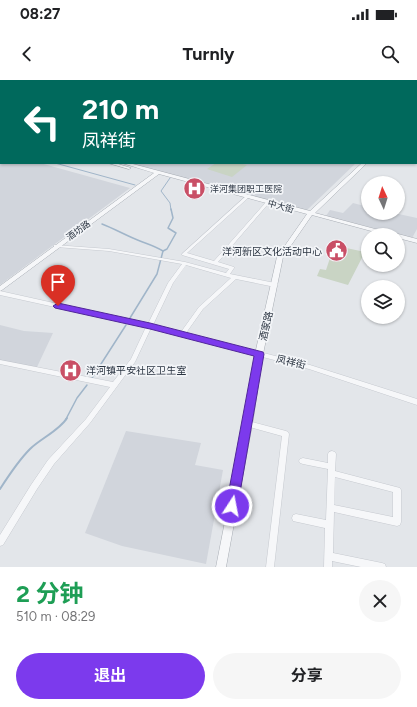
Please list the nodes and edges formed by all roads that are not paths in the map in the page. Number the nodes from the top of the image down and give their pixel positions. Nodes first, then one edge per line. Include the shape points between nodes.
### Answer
1 (392, 80) edge
2 (398, 80) edge
3 (115, 164) edge
4 (127, 164) edge
5 (364, 164) edge
6 (156, 173) junction
7 (248, 197) junction
8 (268, 202) junction
9 (310, 214) junction
10 (365, 228) edge
11 (405, 238) edge
12 (417, 241) edge
13 (56, 246) junction
14 (185, 262) junction
15 (215, 263) junction
16 (227, 275) junction
17 (235, 277) junction
18 (274, 285) junction
19 (0, 289) edge
20 (0, 293) edge
21 (150, 326) junction
22 (183, 334) junction
23 (260, 354) junction
24 (0, 362) edge
25 (114, 385) junction
26 (417, 402) edge
27 (248, 424) junction
28 (332, 454) dead end
29 (303, 461) dead end
30 (331, 470) junction
31 (330, 508) junction
32 (296, 518) dead end
33 (329, 525) junction
34 (0, 542) edge
35 (328, 556) junction
36 (221, 567) edge
37 (270, 567) edge
38 (328, 567) edge
39 (382, 567) edge

1 - 2 main road
3 - 6 street, 中大街
4 - 6 street, 中大街
5 - 9 street, 酒家路
6 - 7 street, 中大街
6 - 13 street, 酒坊路
7 - 8 street, 中大街
7 - 15 street via 184,254
8 - 9 street, 中大街
8 - 15 street
9 - 10 street, 中大街
9 - 18 street, 酒家路 via 280,257
11 - 12 street
13 - 14 street via 109,250
13 - 19 street, 酒坊路
14 - 16 street
14 - 21 street via 171,283
15 - 16 street via 232,268
16 - 17 street
17 - 18 street
17 - 22 street via 201,308
18 - 23 street, 酒家路
20 - 21 street, 凤祥街
21 - 22 street, 凤祥街
21 - 25 street via 133,360
22 - 23 street, 凤祥街
23 - 26 street, 凤祥街 via 310,367
23 - 27 street, 酒家路
24 - 25 street
25 - 34 street via 88,421 51,462
27 - 36 street, 酒家路
27 - 37 street via 286,434
28 - 30 street
29 - 30 street
30 - 31 street
30 - 31 street via 397,490 397,522
31 - 33 street
32 - 33 street
33 - 35 street
35 - 38 street
35 - 39 street

